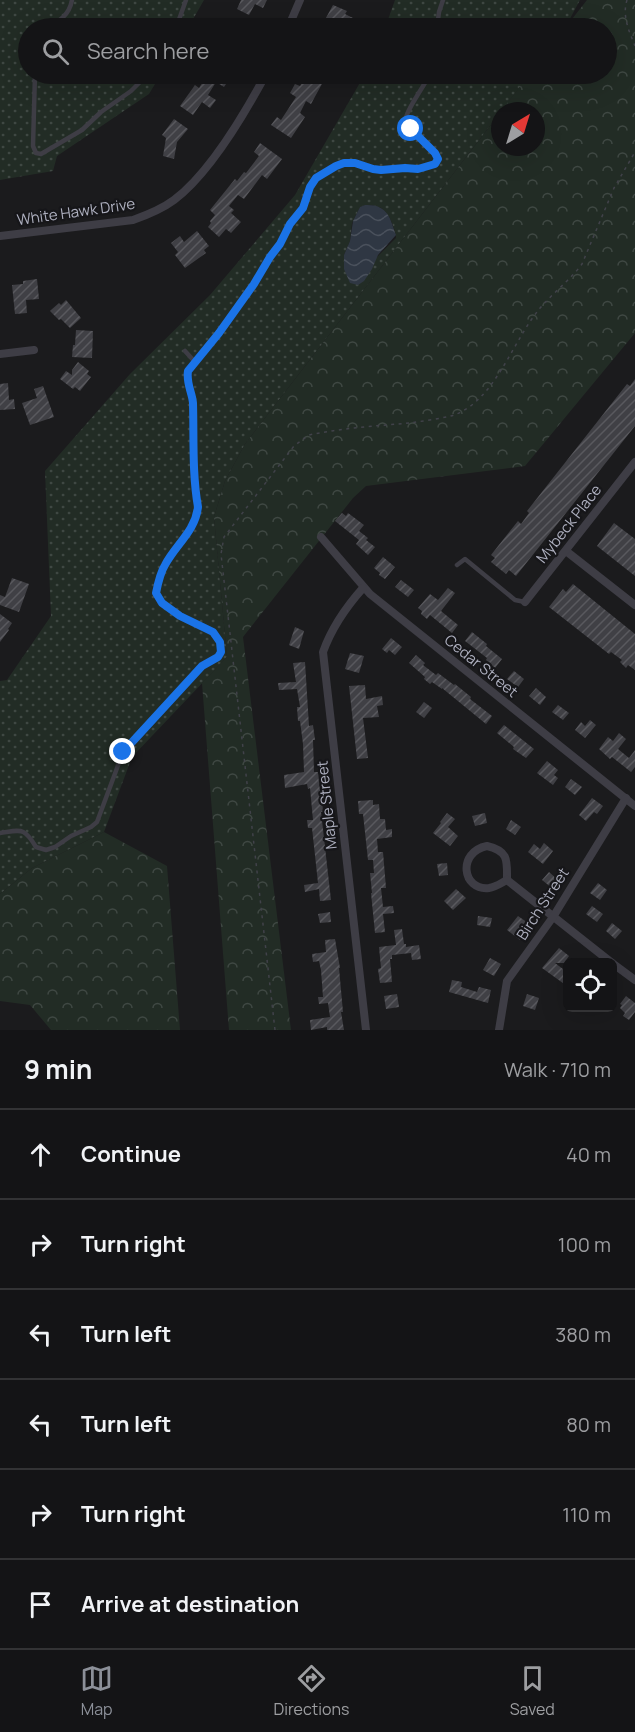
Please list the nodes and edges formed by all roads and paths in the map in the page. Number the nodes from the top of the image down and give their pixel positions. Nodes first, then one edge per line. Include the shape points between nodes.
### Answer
1 (72, 0) edge
2 (186, 0) edge
3 (300, 0) edge
4 (443, 0) edge
5 (627, 0) edge
6 (61, 18) edge
7 (180, 18) edge
8 (292, 18) edge
9 (438, 18) edge
10 (635, 46) edge
11 (35, 84) edge
12 (138, 84) edge
13 (261, 84) edge
14 (424, 84) edge
15 (635, 152) edge
16 (0, 236) edge
17 (34, 350) dead end
18 (186, 351) dead end
19 (0, 354) edge
20 (195, 362) junction
21 (635, 462) edge
22 (321, 537) dead end
23 (566, 551) junction
24 (457, 565) dead end
25 (363, 588) junction
26 (525, 603) joint
27 (635, 606) edge
28 (626, 798) junction
29 (635, 806) edge
30 (0, 833) edge
31 (507, 880) junction
32 (553, 917) junction
33 (606, 958) edge
34 (617, 967) edge
35 (635, 980) edge
36 (275, 1030) edge
37 (366, 1030) edge
38 (499, 1030) edge

1 - 6 lane
2 - 7 lane
3 - 8 street
4 - 9 lane
5 - 10 path via 626,17
11 - 12 lane via 33,146 40,154 82,130
13 - 16 street, White Hawk Drive via 199,177 172,202 133,220
14 - 20 lane via 405,118 435,153 437,162 426,168 381,170 344,163 316,178 303,208 254,284
15 - 36 path via 614,188 582,264 542,306 488,389 475,402 453,415 424,421 309,435 294,446 224,537 221,554
17 - 19 street
18 - 20 lane
20 - 30 lane via 187,375 193,401 197,516 165,564 156,593 162,603 180,616 213,632 221,652 202,666 123,752 99,818 91,827 46,850 36,847 24,832
21 - 23 street, Mybeck Place
22 - 25 street, Cedar Street
23 - 26 street, Mybeck Place
23 - 27 street
24 - 26 lane via 465,558 515,600
25 - 28 street, Cedar Street
25 - 37 street, Maple Street via 339,618 323,652
28 - 29 street, Cedar Street
28 - 32 street, Birch Street
31 - 31 street via 507,861 496,849 487,846 471,853 466,872 475,885 490,888
31 - 32 street
32 - 33 street
32 - 38 street, Birch Street via 507,981
34 - 35 street

